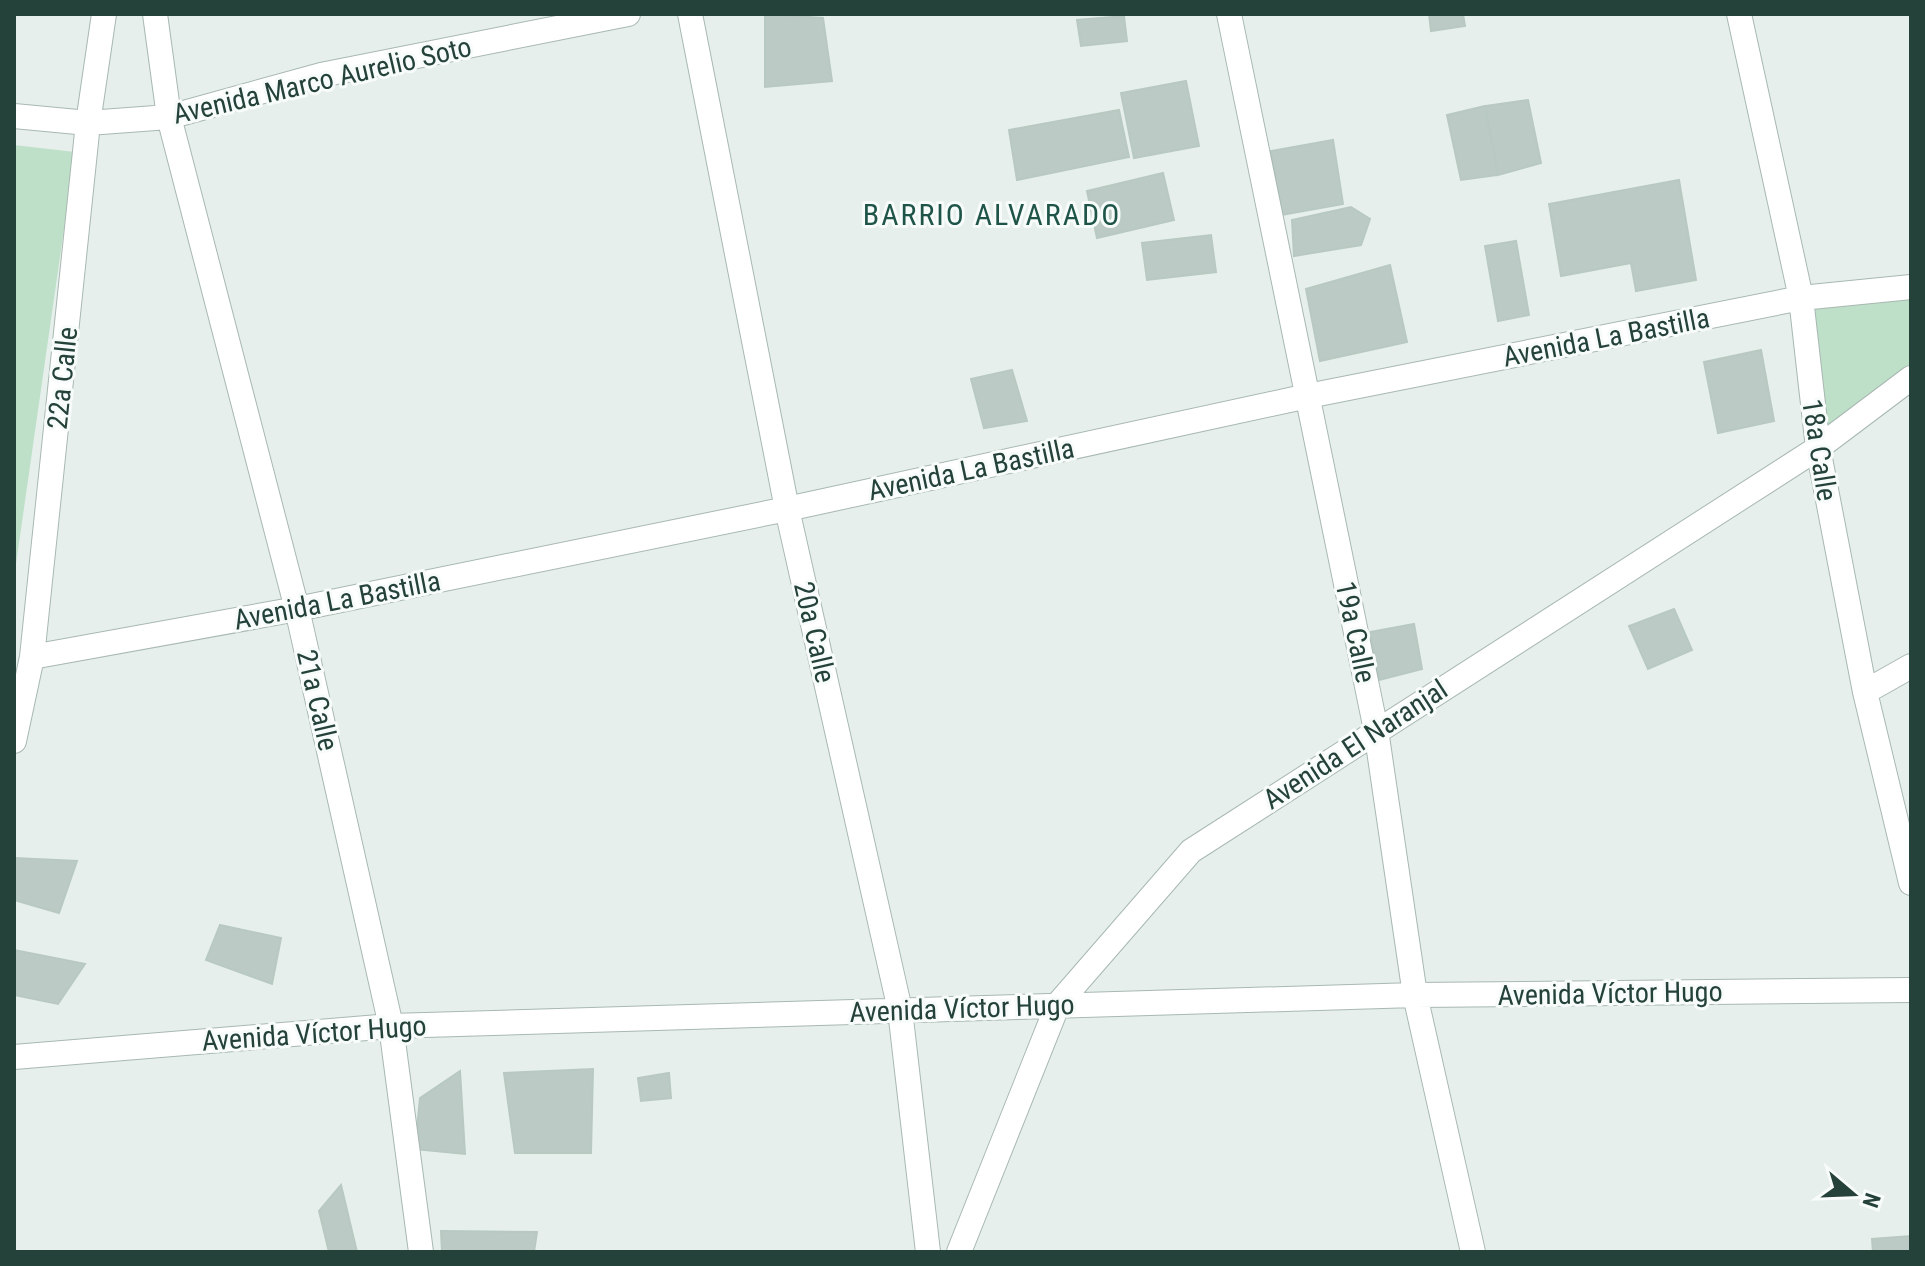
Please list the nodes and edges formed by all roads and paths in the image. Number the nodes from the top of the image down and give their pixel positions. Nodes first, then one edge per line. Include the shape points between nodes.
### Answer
1 (104, 14) edge
2 (155, 14) edge
3 (628, 14) edge
4 (690, 14) edge
5 (1229, 14) edge
6 (1739, 14) edge
7 (14, 116) edge
8 (169, 117) junction
9 (88, 123) junction
10 (1911, 287) edge
11 (1801, 298) junction
12 (1911, 378) edge
13 (1308, 396) junction
14 (1818, 448) junction
15 (787, 509) junction
16 (297, 609) junction
17 (32, 657) junction
18 (1911, 666) edge
19 (1865, 692) junction
20 (1376, 730) junction
21 (14, 741) edge
22 (1911, 883) edge
23 (1911, 990) edge
24 (1415, 995) junction
25 (1058, 1004) junction
26 (900, 1010) junction
27 (391, 1026) junction
28 (14, 1057) edge
29 (421, 1252) edge
30 (928, 1252) edge
31 (959, 1252) edge
32 (1473, 1252) edge

1 - 9 street, 22a Calle
2 - 8 street, 21a Calle
3 - 8 street, Avenida Marco Aurelio Soto via 321,75
4 - 15 street, 20a Calle
5 - 13 street, 19a Calle
6 - 11 street, 18a Calle
7 - 9 street, Avenida Marco Aurelio Soto
8 - 9 street, Avenida Marco Aurelio Soto
8 - 16 street, 21a Calle
9 - 17 street, 22a Calle
10 - 11 street, Avenida La Bastilla
11 - 13 street, Avenida La Bastilla
11 - 14 street, 18a Calle
12 - 14 street, Avenida El Naranjal
13 - 15 street, Avenida La Bastilla
13 - 20 street, 19a Calle
14 - 19 street, 18a Calle
14 - 20 street, Avenida El Naranjal
15 - 16 street, Avenida La Bastilla
15 - 26 street, 20a Calle
16 - 17 street, Avenida La Bastilla
16 - 27 street, 21a Calle
17 - 21 street, 22a Calle
18 - 19 street
19 - 22 street, 18a Calle
20 - 24 street, 19a Calle
20 - 25 street, Avenida El Naranjal via 1191,851
23 - 24 street, Avenida Víctor Hugo
24 - 25 street, Avenida Víctor Hugo
24 - 32 street, 19a Calle
25 - 26 street, Avenida Víctor Hugo
25 - 31 street, Avenida El Naranjal
26 - 27 street, Avenida Víctor Hugo
26 - 30 street, 20a Calle
27 - 28 street, Avenida Víctor Hugo
27 - 29 street, 21a Calle

